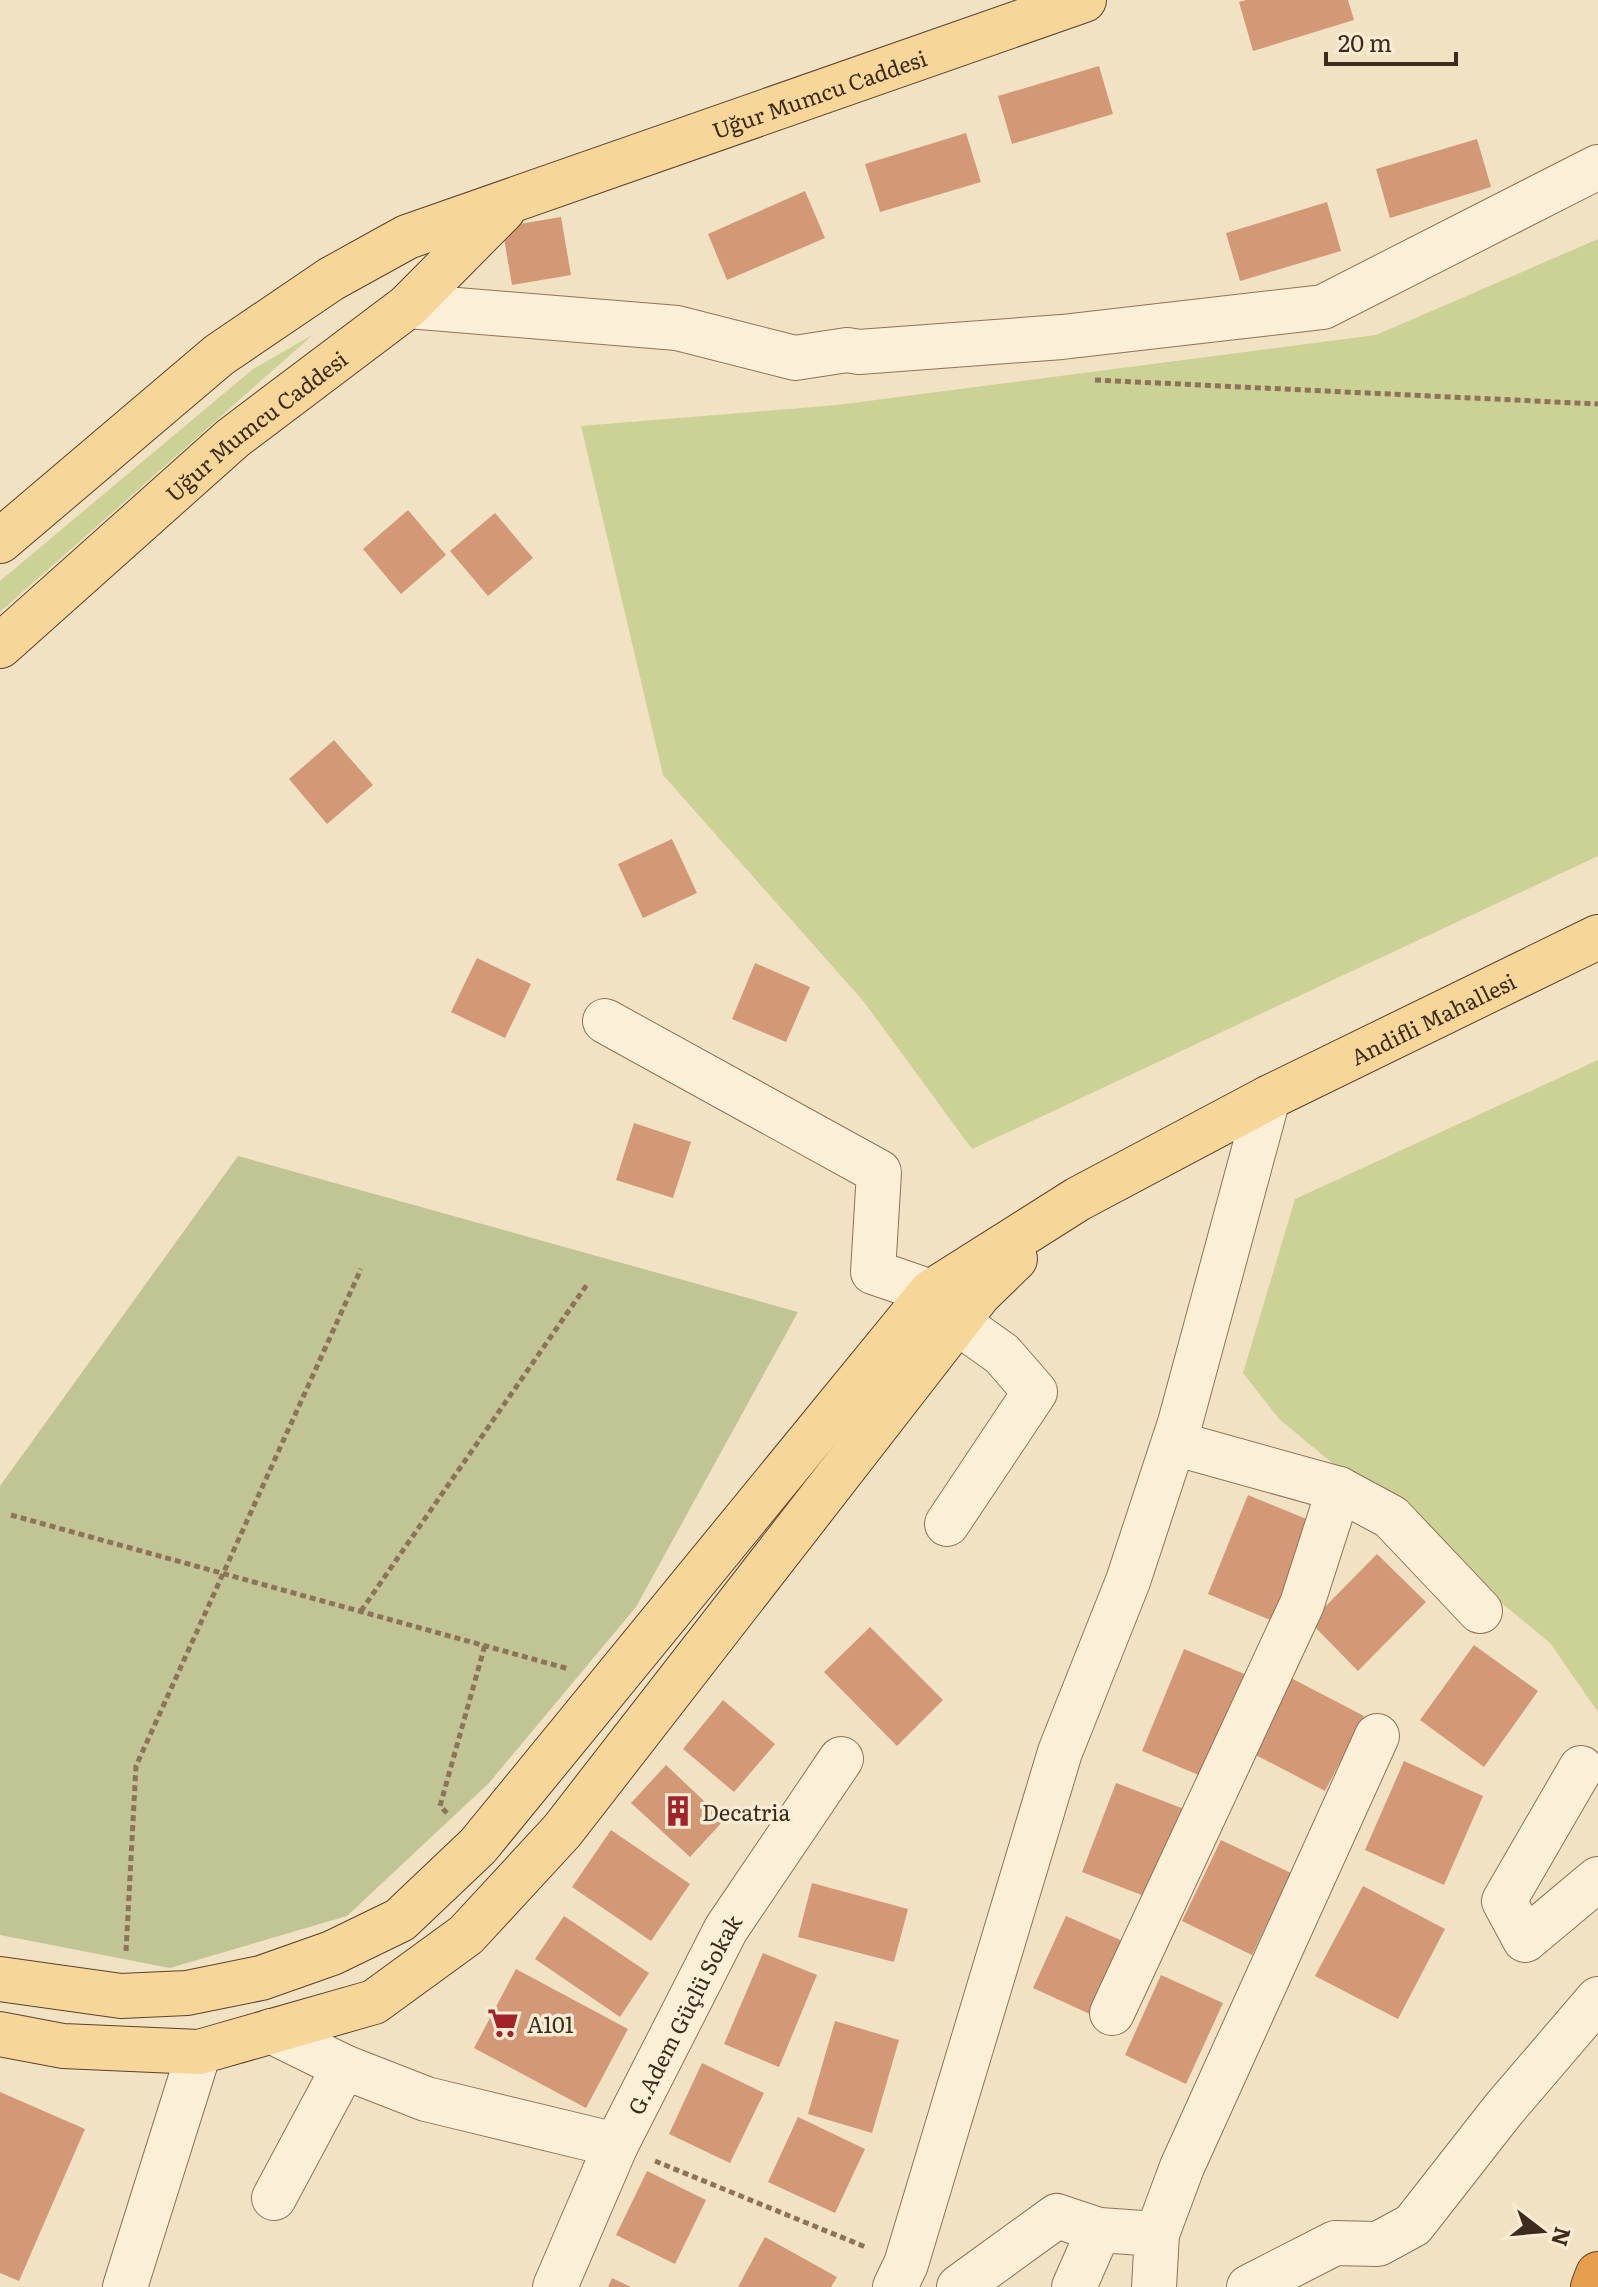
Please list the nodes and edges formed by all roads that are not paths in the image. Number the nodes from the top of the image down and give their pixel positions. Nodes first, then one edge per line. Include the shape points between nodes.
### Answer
1 (1084, 0) edge
2 (1598, 167) edge
3 (511, 203) junction
4 (408, 306) junction
5 (0, 541) edge
6 (0, 646) edge
7 (1598, 937) edge
8 (605, 1021) dead end
9 (1268, 1098) junction
10 (944, 1307) junction
11 (1174, 1443) junction
12 (1339, 1489) junction
13 (947, 1524) dead end
14 (1480, 1611) dead end
15 (1377, 1736) dead end
16 (841, 1759) dead end
17 (1581, 1768) dead end
18 (1598, 1879) edge
19 (0, 1979) edge
20 (1598, 1999) edge
21 (1112, 2013) dead end
22 (271, 2031) junction
23 (0, 2034) edge
24 (199, 2052) junction
25 (344, 2067) junction
26 (616, 2145) junction
27 (274, 2198) dead end
28 (1099, 2230) junction
29 (1157, 2234) junction
30 (1598, 2274) edge
31 (900, 2275) edge
32 (125, 2287) edge
33 (555, 2287) edge
34 (959, 2287) edge
35 (1074, 2287) edge
36 (1154, 2287) edge
37 (1249, 2287) edge
38 (1593, 2287) edge

1 - 3 main road, Uğur Mumcu Caddesi
2 - 4 street via 1323,307 1062,337 795,358 677,328
3 - 4 main road, Uğur Mumcu Caddesi
3 - 5 main road, Uğur Mumcu Caddesi via 407,237 331,279 219,355
4 - 6 main road, Uğur Mumcu Caddesi via 233,438
7 - 9 main road, Andifli Mahallesi
8 - 10 street via 879,1172 873,1272
9 - 10 main road, Andifli Mahallesi via 1078,1199 979,1294
9 - 11 street
10 - 13 street via 1002,1354 1035,1392
10 - 19 main road via 478,1846 400,1920 332,1953 261,1978 187,1993 121,1996
10 - 22 main road via 562,1831 466,1935 374,2002
11 - 12 street
11 - 31 street via 1128,1581 1060,1752
12 - 14 street via 1391,1517
12 - 21 street via 1302,1604
15 - 29 street via 1182,2167
16 - 26 street, G.Adem Güçlü Sokak via 726,1929
17 - 18 street via 1504,1901 1525,1940
20 - 37 street via 1413,2225 1378,2244 1335,2243
22 - 24 main road
22 - 25 street
23 - 24 main road via 63,2046
24 - 32 street
25 - 26 street via 426,2099
25 - 27 street
26 - 33 street, G.Adem Güçlü Sokak
28 - 29 street
28 - 34 street via 1057,2216
28 - 35 street
29 - 36 street
30 - 38 highway

